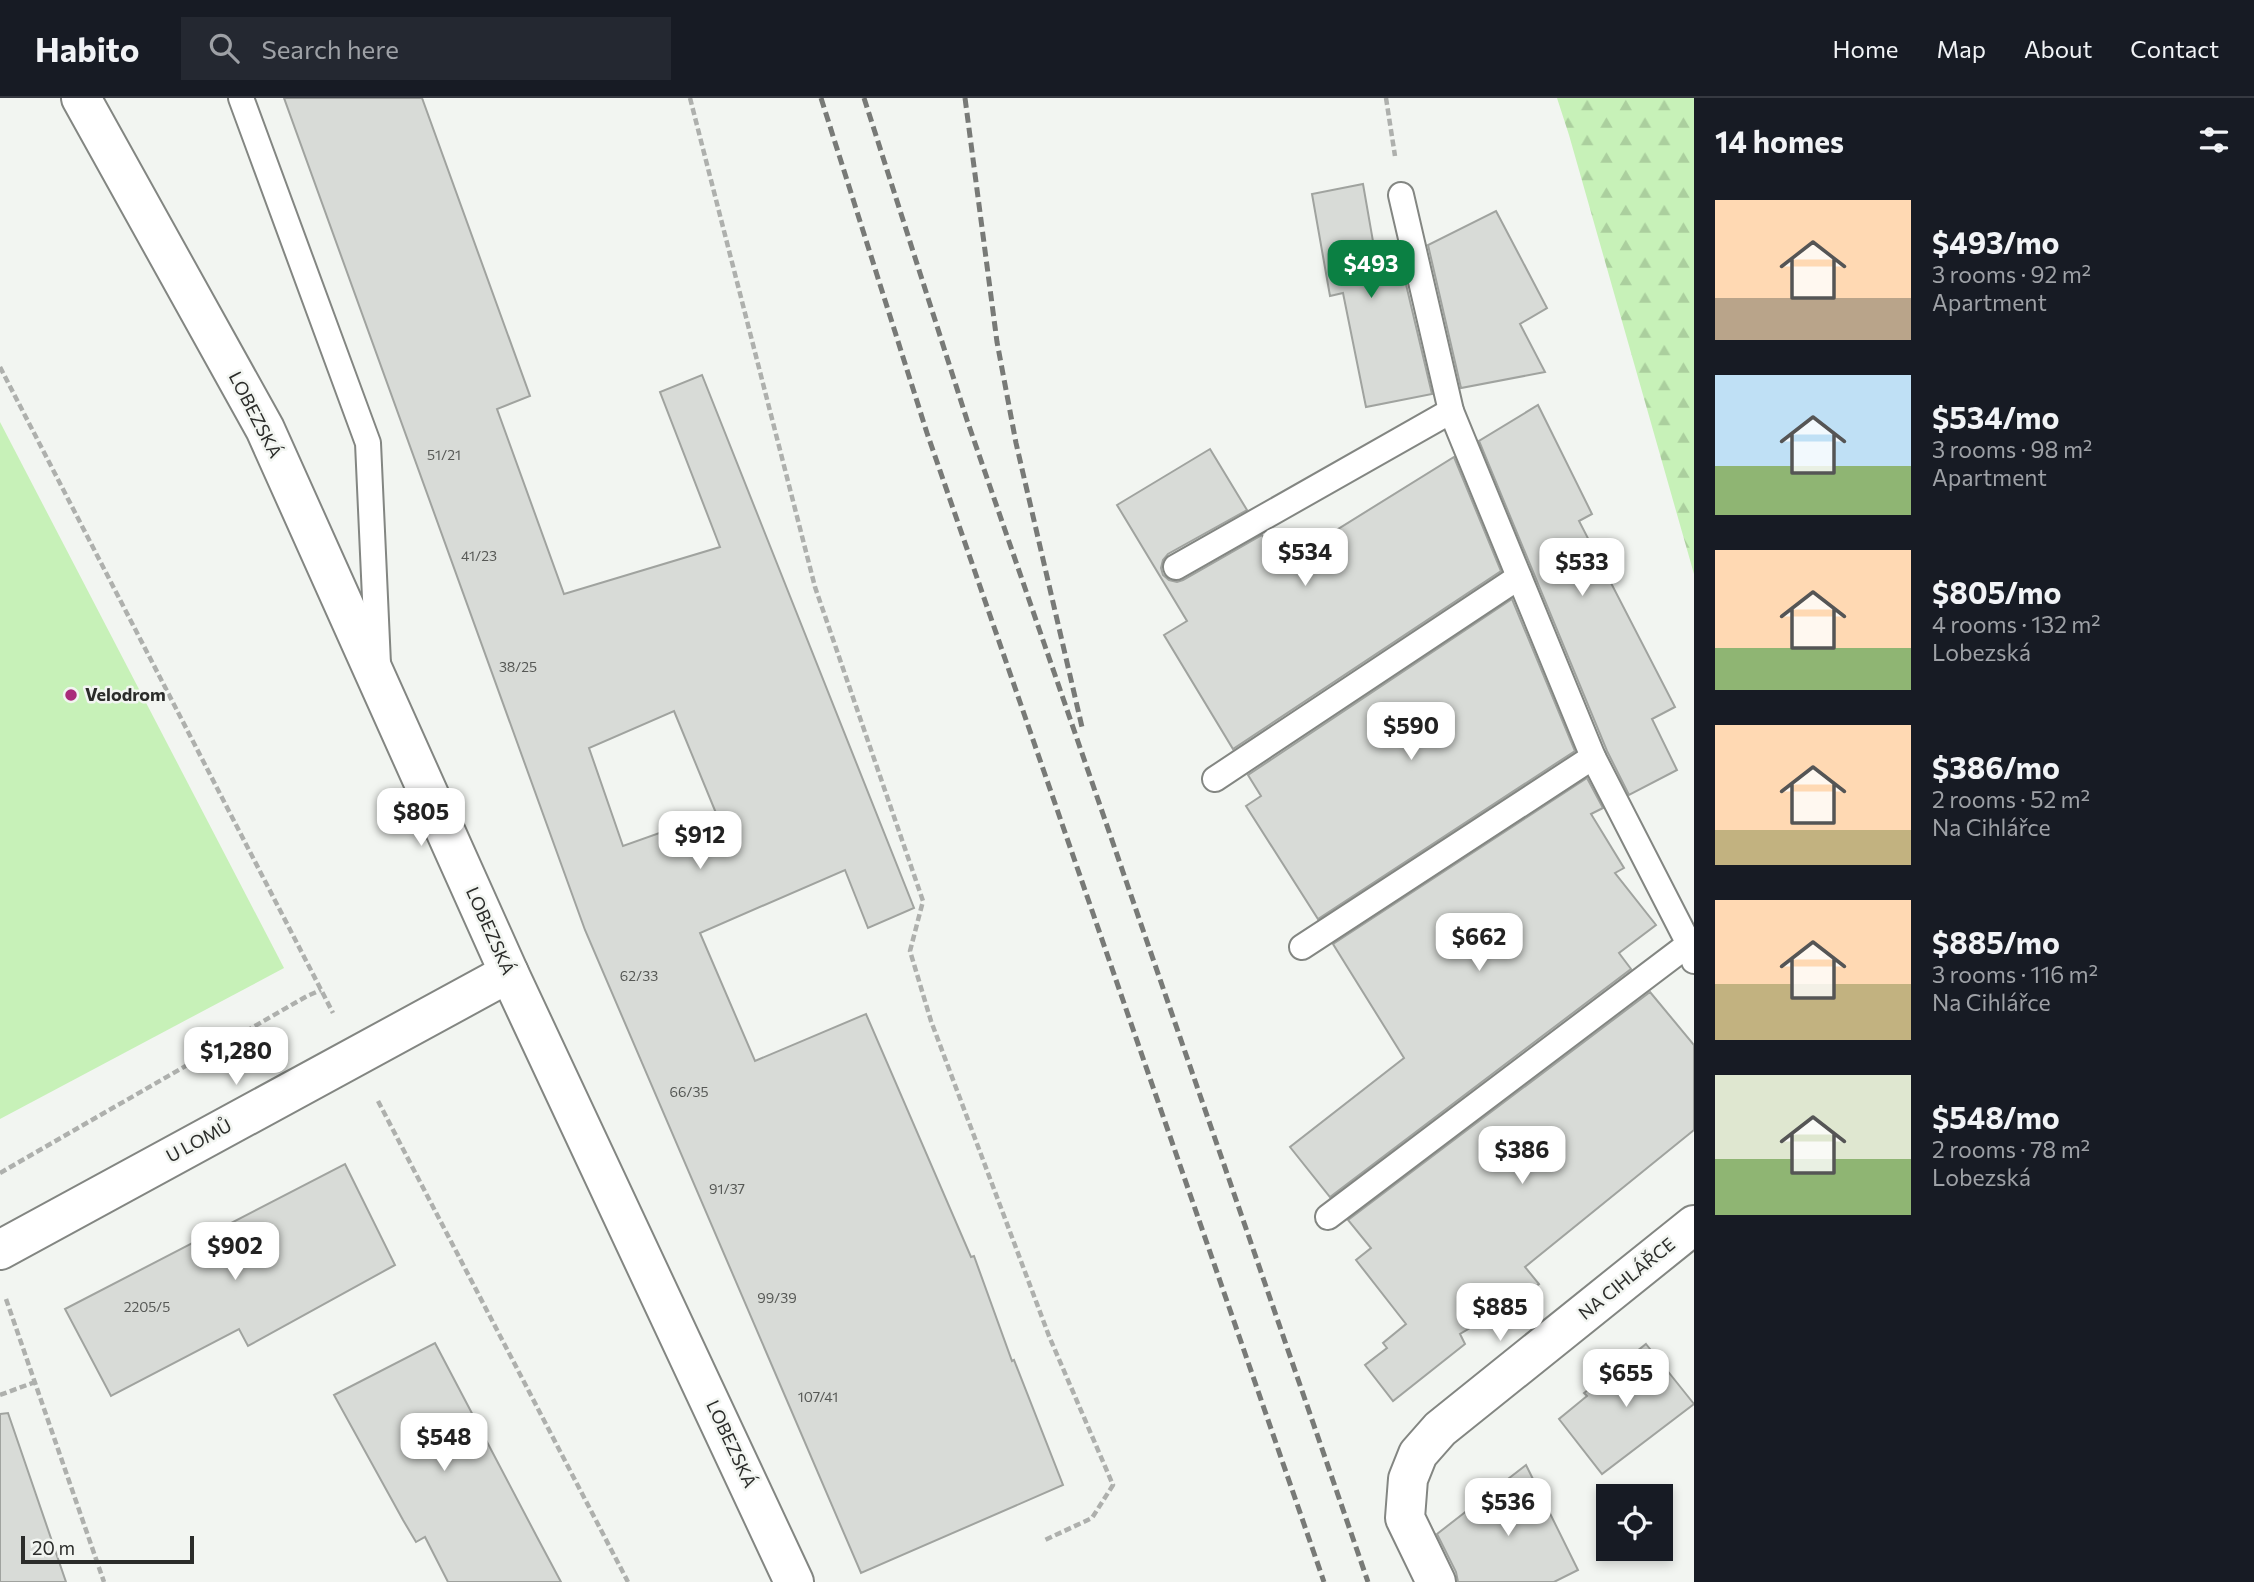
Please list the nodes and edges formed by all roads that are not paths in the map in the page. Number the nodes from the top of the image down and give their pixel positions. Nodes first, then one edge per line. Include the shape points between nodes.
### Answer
1 (80, 98) edge
2 (241, 98) edge
3 (1401, 195) road end
4 (1451, 411) junction
5 (1176, 567) dead end
6 (1519, 577) junction
7 (379, 682) junction
8 (1593, 757) junction
9 (1214, 779) dead end
10 (1302, 947) dead end
11 (1691, 952) edge
12 (509, 972) junction
13 (1328, 1217) dead end
14 (1694, 1225) edge
15 (0, 1250) edge
16 (794, 1582) edge
17 (1436, 1582) edge

1 - 7 street, LOBEZSKÁ via 265,429
2 - 7 lane via 368,443
3 - 4 lane
4 - 5 lane
4 - 6 lane
6 - 8 lane
6 - 9 lane
7 - 12 street, LOBEZSKÁ
8 - 10 lane
8 - 11 lane
11 - 13 lane
12 - 15 street, U LOMŮ
12 - 16 street, LOBEZSKÁ
14 - 17 street, NA CIHLÁŘCE via 1440,1429 1418,1454 1408,1479 1405,1518

